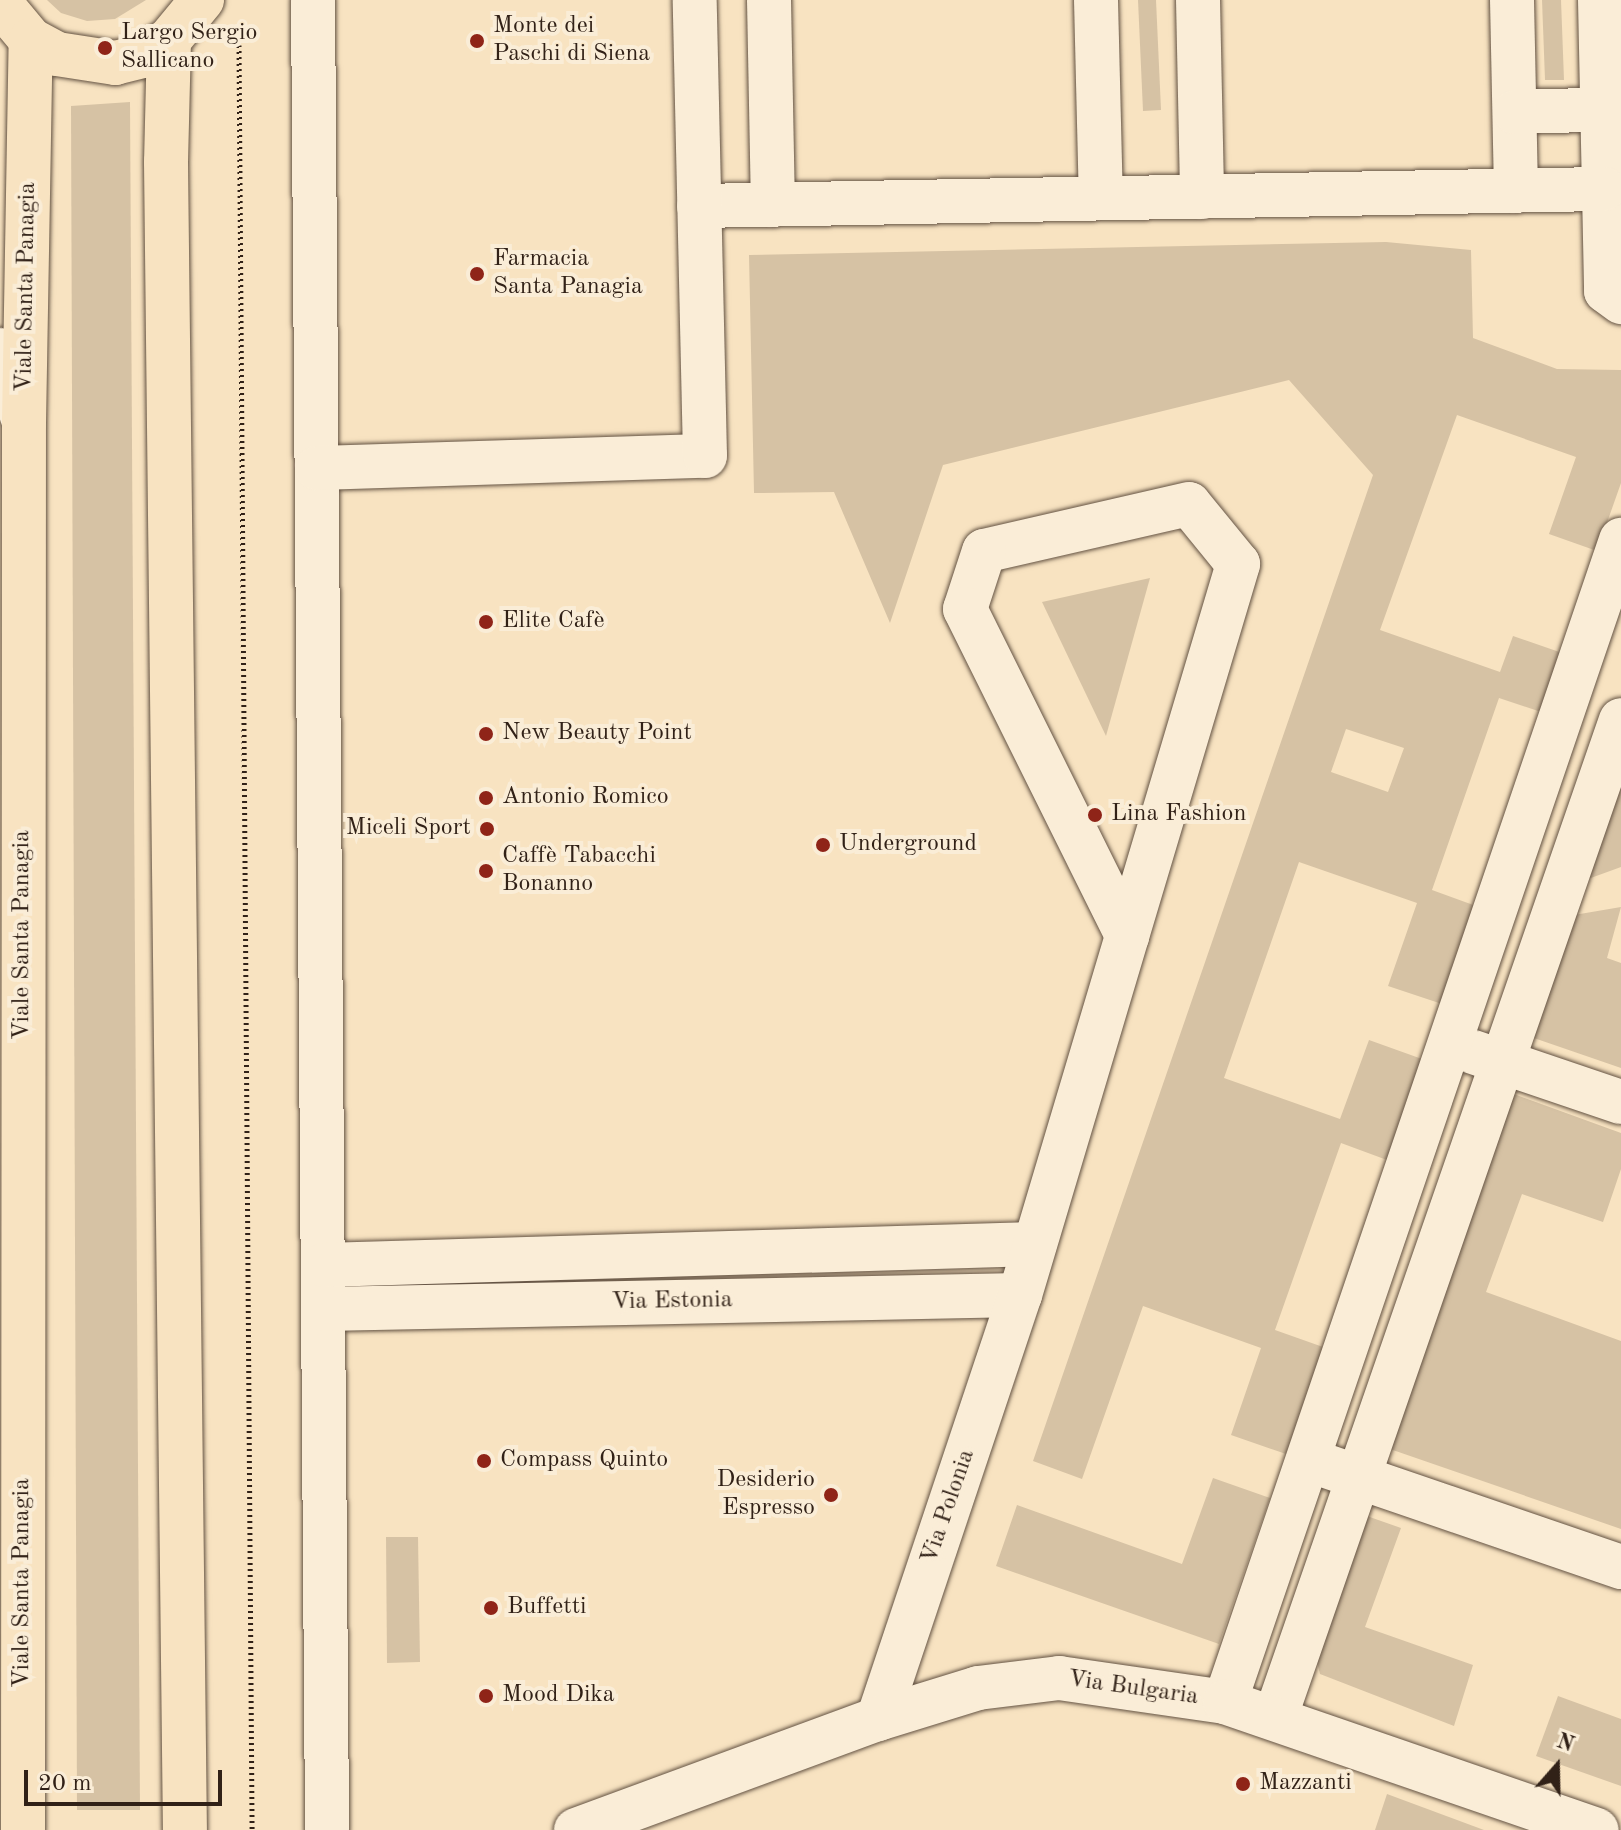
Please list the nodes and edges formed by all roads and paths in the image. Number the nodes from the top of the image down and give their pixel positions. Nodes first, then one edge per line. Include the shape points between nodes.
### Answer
1 (202, 0) edge
2 (313, 0) edge
3 (695, 0) edge
4 (769, 0) edge
5 (1096, 0) edge
6 (1198, 0) edge
7 (1512, 0) edge
8 (1600, 0) edge
9 (0, 3) edge
10 (239, 37) dead end
11 (31, 40) junction
12 (169, 40) junction
13 (1611, 45) edge
14 (1611, 110) edge
15 (1515, 112) junction
16 (1604, 189) junction
17 (1516, 191) junction
18 (1202, 197) junction
19 (1101, 198) junction
20 (773, 205) junction
21 (699, 206) junction
22 (1621, 302) edge
23 (0, 350) edge
24 (24, 423) junction
25 (317, 468) junction
26 (1621, 540) edge
27 (1607, 626) edge
28 (1621, 720) edge
29 (1127, 936) junction
30 (1448, 1043) junction
31 (1501, 1061) junction
32 (1621, 1102) edge
33 (1035, 1244) junction
34 (324, 1265) junction
35 (1020, 1295) junction
36 (324, 1309) junction
37 (1308, 1460) junction
38 (1357, 1477) junction
39 (1621, 1567) edge
40 (1225, 1702) junction
41 (1275, 1718) junction
42 (878, 1719) junction
43 (23, 1830) edge
44 (185, 1830) edge
45 (252, 1830) edge
46 (327, 1830) edge
47 (576, 1830) edge
48 (1597, 1830) edge

1 - 12 main road
2 - 25 street
3 - 21 street
4 - 20 street
5 - 19 street
6 - 18 street
7 - 15 street
8 - 13 street
9 - 11 main road
10 - 45 path
11 - 12 main road via 57,54 100,63 144,56
11 - 24 main road, Viale Santa Panagia
12 - 44 main road via 166,162
13 - 14 street
14 - 15 street
14 - 16 street
15 - 17 street
16 - 17 street
16 - 22 street via 1606,291
17 - 18 street
18 - 19 street
19 - 20 street
20 - 21 street
21 - 25 street via 705,456
23 - 24 street
24 - 43 main road, Viale Santa Panagia
25 - 34 street
26 - 27 street
27 - 30 street
28 - 31 street
29 - 29 street, Via Polonia via 1238,564 1189,504 984,551 965,609
29 - 33 street, Via Polonia
30 - 31 street
30 - 37 street
31 - 32 street
31 - 38 street
33 - 34 street
33 - 35 street, Via Polonia
34 - 36 street
35 - 36 street, Via Estonia
35 - 42 street, Via Polonia
36 - 46 street
37 - 38 street
37 - 40 street
38 - 39 street
38 - 41 street
40 - 41 street, Via Bulgaria
40 - 42 street, Via Bulgaria via 1059,1678 978,1688
41 - 48 street, Via Bulgaria
42 - 47 street, Via Bulgaria

